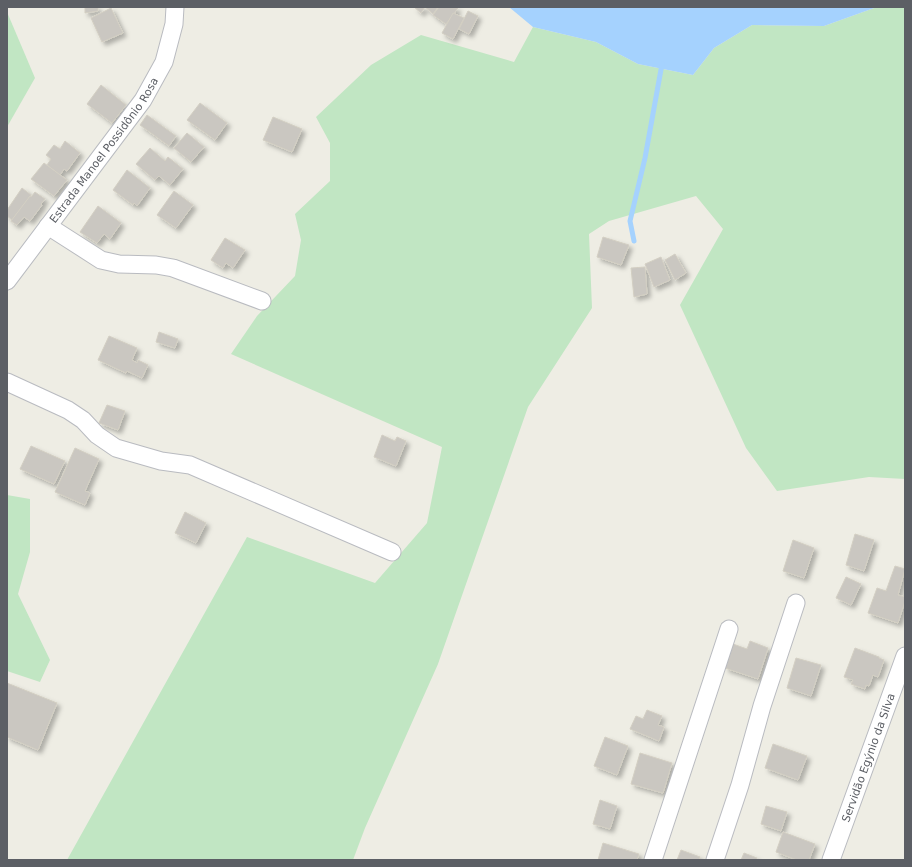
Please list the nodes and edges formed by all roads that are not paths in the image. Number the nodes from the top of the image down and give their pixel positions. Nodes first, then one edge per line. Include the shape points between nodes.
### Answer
1 (175, 7) edge
2 (48, 226) junction
3 (7, 281) edge
4 (262, 301) dead end
5 (7, 382) edge
6 (392, 552) dead end
7 (796, 603) dead end
8 (729, 629) dead end
9 (905, 656) edge
10 (653, 860) edge
11 (715, 860) edge
12 (831, 860) edge

1 - 2 street, Estrada Manoel Possidônio Rosa via 174,24 164,62 143,100
2 - 3 street, Estrada Manoel Possidônio Rosa
2 - 4 street via 101,260 173,268
5 - 6 street via 68,410 116,448 161,462 190,466
7 - 11 street
8 - 10 street
9 - 12 street, Servidão Egýnio da Silva

